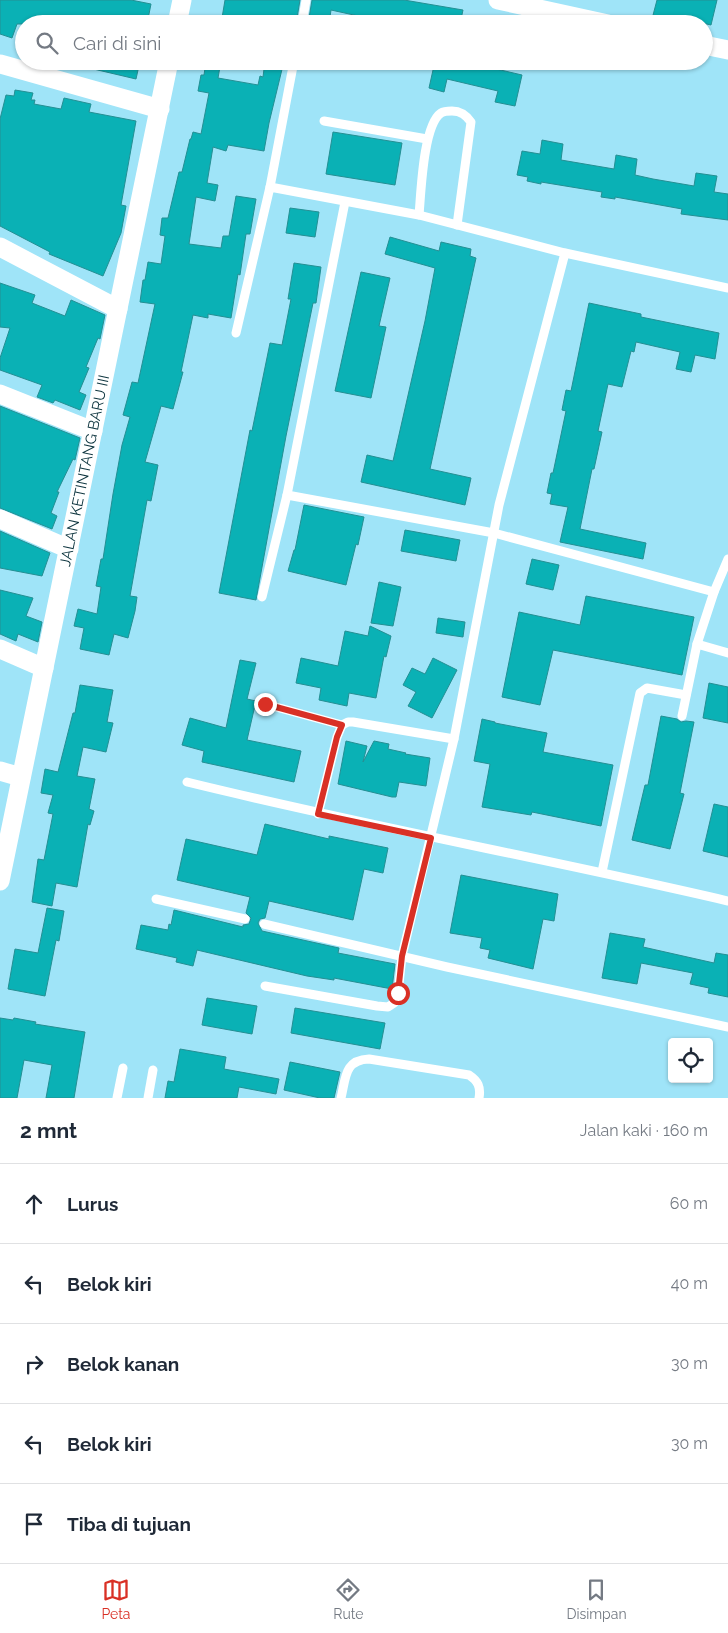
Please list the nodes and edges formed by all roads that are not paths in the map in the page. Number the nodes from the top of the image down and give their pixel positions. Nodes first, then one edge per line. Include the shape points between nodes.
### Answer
1 (182, 0) edge
2 (306, 0) edge
3 (498, 0) edge
4 (179, 15) edge
5 (304, 15) edge
6 (567, 15) edge
7 (713, 47) edge
8 (728, 50) edge
9 (0, 64) edge
10 (15, 68) edge
11 (21, 70) edge
12 (167, 70) edge
13 (292, 70) edge
14 (160, 109) junction
15 (324, 121) dead end
16 (427, 139) junction
17 (270, 187) junction
18 (345, 202) junction
19 (419, 215) junction
20 (457, 225) junction
21 (0, 247) edge
22 (565, 253) junction
23 (728, 288) edge
24 (118, 309) junction
25 (236, 332) dead end
26 (0, 394) edge
27 (93, 431) junction
28 (287, 495) junction
29 (0, 519) edge
30 (494, 533) junction
31 (68, 549) junction
32 (728, 559) edge
33 (714, 592) junction
34 (262, 597) dead end
35 (697, 644) junction
36 (0, 649) edge
37 (728, 653) edge
38 (44, 668) junction
39 (686, 695) junction
40 (265, 704) dead end
41 (682, 716) dead end
42 (342, 725) junction
43 (454, 739) junction
44 (0, 771) edge
45 (21, 777) junction
46 (187, 782) dead end
47 (318, 814) junction
48 (431, 838) junction
49 (602, 872) junction
50 (0, 881) edge
51 (156, 899) dead end
52 (728, 901) edge
53 (245, 919) dead end
54 (264, 924) dead end
55 (402, 956) junction
56 (265, 986) dead end
57 (728, 1027) edge
58 (123, 1068) dead end
59 (153, 1070) dead end
60 (117, 1098) edge
61 (148, 1098) edge
62 (341, 1098) edge
63 (479, 1098) edge

1 - 4 street
2 - 5 lane
3 - 6 street
7 - 8 street
9 - 10 street
11 - 14 street
12 - 14 street, JALAN KETINTANG BARU III
13 - 17 lane
14 - 24 street, JALAN KETINTANG BARU III
15 - 16 lane
16 - 19 lane
16 - 20 lane via 437,117 445,111 466,114 472,122
17 - 18 lane
17 - 25 lane
18 - 19 lane
18 - 28 lane
19 - 20 lane
20 - 22 lane
21 - 24 street
22 - 23 lane
22 - 30 lane
24 - 27 street, JALAN KETINTANG BARU III
26 - 27 street
27 - 31 street, JALAN KETINTANG BARU III
28 - 30 lane
28 - 34 lane
29 - 31 street
30 - 33 lane
30 - 43 lane
31 - 38 street, JALAN KETINTANG BARU III
32 - 33 lane
33 - 35 lane
35 - 37 lane
35 - 39 lane
36 - 38 street
38 - 45 street, JALAN KETINTANG BARU III
39 - 41 lane
39 - 49 lane via 647,688 640,693
40 - 42 lane
42 - 43 lane via 353,722
42 - 47 lane
43 - 48 lane
44 - 45 street
45 - 50 street, JALAN KETINTANG BARU III
46 - 47 lane
47 - 48 lane
48 - 49 lane
48 - 55 lane
49 - 52 lane
51 - 53 lane
54 - 55 lane
55 - 56 lane via 398,993 394,1004 388,1007
55 - 57 lane
58 - 60 lane
59 - 61 lane
62 - 63 lane via 348,1068 360,1059 469,1075 479,1087

